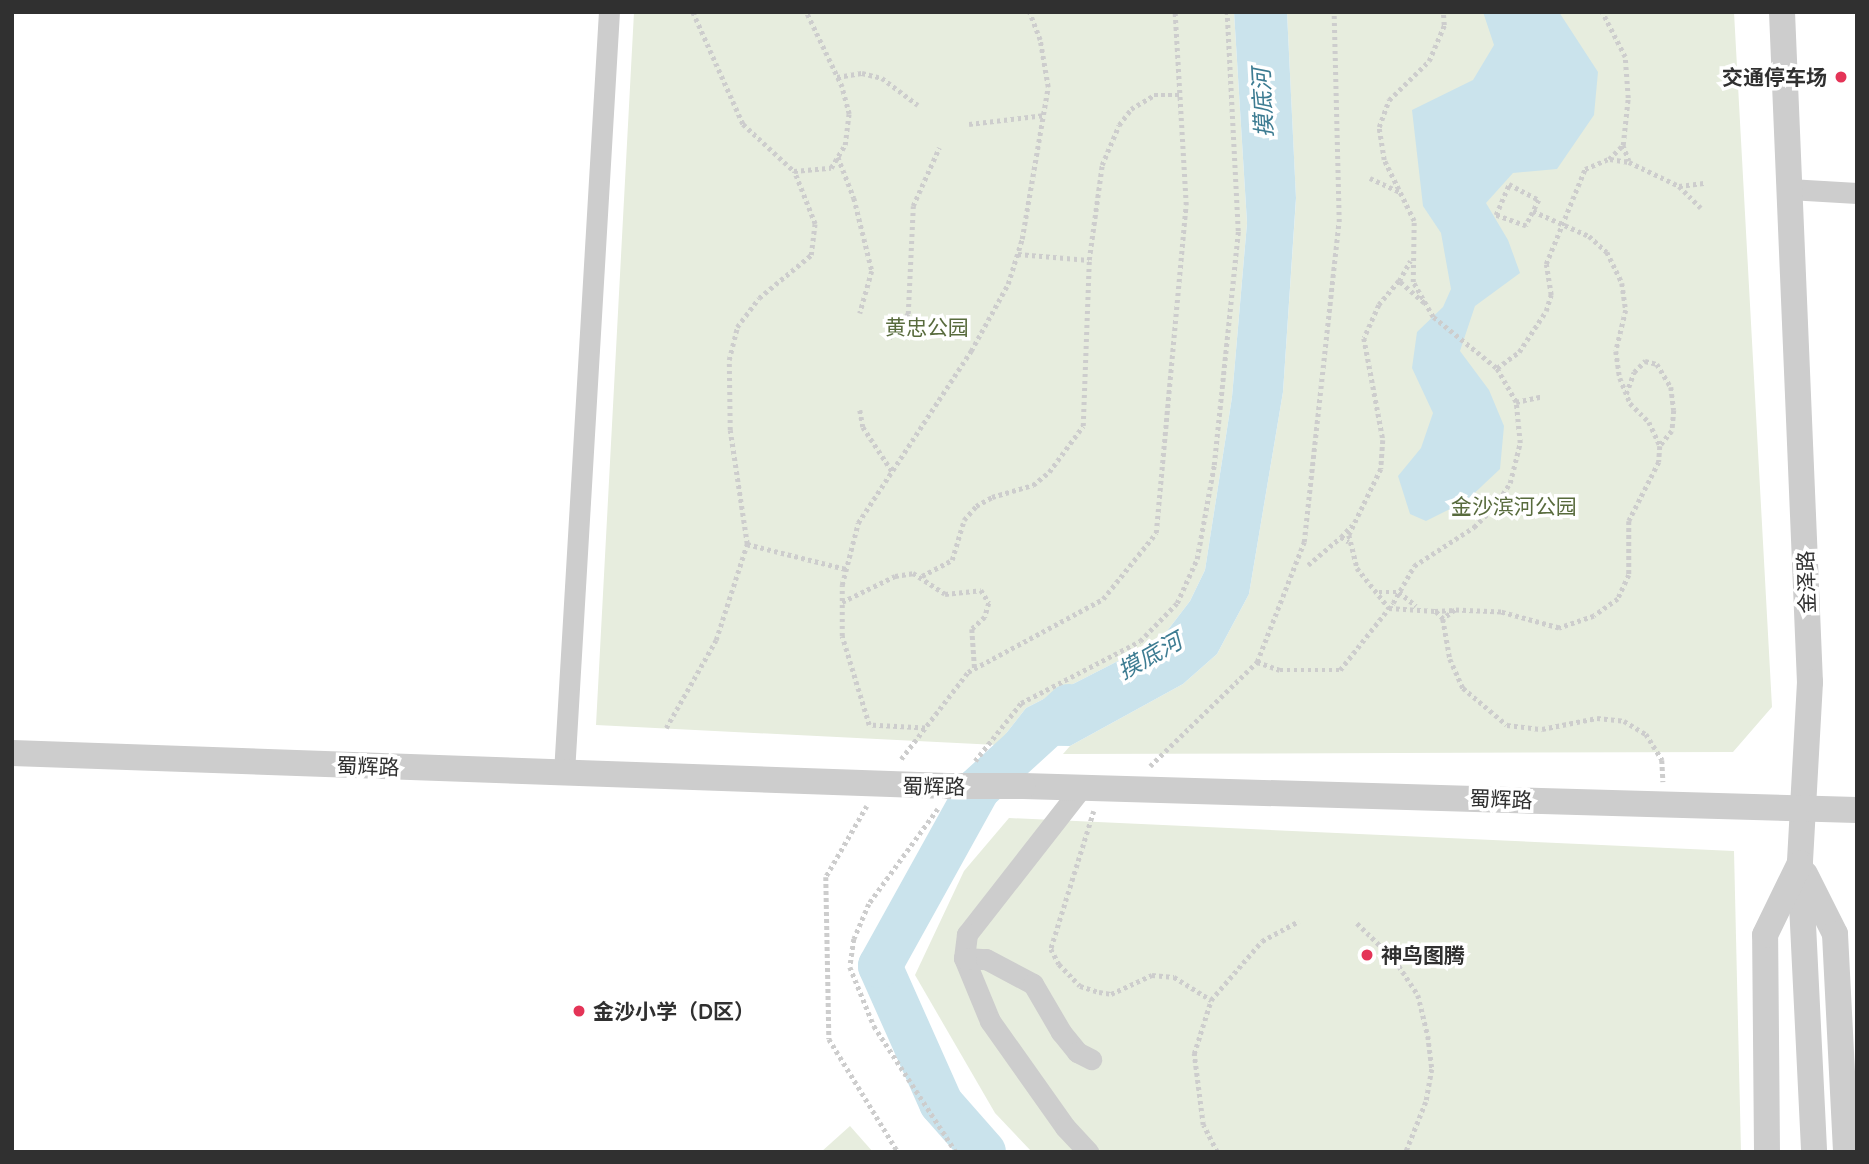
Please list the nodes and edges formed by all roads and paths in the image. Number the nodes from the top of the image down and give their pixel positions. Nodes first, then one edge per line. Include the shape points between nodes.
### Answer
1 (610, 12) edge
2 (693, 12) edge
3 (806, 12) edge
4 (1029, 12) edge
5 (1175, 12) edge
6 (1227, 12) edge
7 (1334, 12) edge
8 (1443, 12) edge
9 (1602, 12) edge
10 (1782, 12) edge
11 (837, 78) junction
12 (1180, 95) junction
13 (918, 105) dead end
14 (1044, 115) junction
15 (969, 124) dead end
16 (1623, 145) junction
17 (939, 148) dead end
18 (838, 156) junction
19 (1609, 159) junction
20 (1629, 162) junction
21 (794, 171) junction
22 (1370, 178) dead end
23 (1704, 183) dead end
24 (1679, 186) junction
25 (1789, 189) junction
26 (1400, 192) junction
27 (1857, 193) edge
28 (1701, 208) dead end
29 (1534, 211) junction
30 (1561, 223) junction
31 (1018, 254) junction
32 (1089, 260) junction
33 (1410, 261) junction
34 (1399, 281) junction
35 (1427, 306) junction
36 (860, 313) dead end
37 (889, 338) dead end
38 (1496, 368) junction
39 (1626, 394) junction
40 (1540, 397) dead end
41 (1516, 402) junction
42 (860, 410) dead end
43 (1660, 446) junction
44 (892, 471) junction
45 (1355, 522) junction
46 (1341, 537) junction
47 (1350, 542) junction
48 (747, 544) junction
49 (1308, 565) dead end
50 (846, 569) junction
51 (922, 576) junction
52 (1399, 592) junction
53 (1379, 593) junction
54 (842, 602) junction
55 (1417, 606) junction
56 (1389, 608) junction
57 (1455, 610) junction
58 (1435, 611) junction
59 (1443, 619) junction
60 (1256, 662) junction
61 (975, 668) junction
62 (666, 728) dead end
63 (926, 729) junction
64 (12, 753) edge
65 (971, 766) dead end
66 (564, 773) junction
67 (880, 785) junction
68 (1663, 786) dead end
69 (1104, 788) junction
70 (943, 797) junction
71 (1804, 808) junction
72 (1857, 810) edge
73 (1800, 863) junction
74 (1298, 921) dead end
75 (1357, 923) dead end
76 (964, 958) junction
77 (1211, 1000) junction
78 (1091, 1059) dead end
79 (898, 1152) edge
80 (956, 1152) edge
81 (1088, 1152) edge
82 (1217, 1152) edge
83 (1406, 1152) edge
84 (1767, 1152) edge
85 (1814, 1152) edge
86 (1846, 1152) edge

1 - 66 street
2 - 21 path via 743,124
3 - 11 path
4 - 14 path via 1040,40 1048,87
5 - 12 path
6 - 65 path via 1238,231 1214,464 1197,559 1177,603 1140,641 1021,703
7 - 60 path via 1339,222 1304,542
8 - 26 path via 1444,25 1429,61 1389,100 1379,127 1384,160
9 - 16 path via 1625,57 1628,98
10 - 25 street, 金泽路
11 - 13 path via 862,74 882,78
11 - 18 path via 849,114 845,145
12 - 32 path via 1154,95 1131,109 1119,125 1102,165
12 - 61 path via 1185,205 1156,533 1103,599
14 - 15 path
14 - 31 path
16 - 19 path
16 - 20 path
17 - 37 path via 913,206 908,314
18 - 21 path via 831,168
18 - 36 path via 872,271
19 - 20 path
19 - 30 path via 1585,169
20 - 24 path
21 - 48 path via 815,224 811,255 760,298 737,327 729,360 730,430
22 - 26 path
23 - 24 path
24 - 28 path
25 - 27 street
25 - 71 street, 金泽路 via 1810,682
26 - 33 path via 1414,221
29 - 29 path via 1539,200 1509,184 1496,215 1526,226
29 - 30 path
30 - 38 path via 1546,264 1551,295 1546,311 1519,352
30 - 39 path via 1589,236 1607,252 1622,283 1626,310 1616,351
31 - 32 path
31 - 44 path via 1008,284 971,351
32 - 51 path via 1083,426 1049,472 1033,485 992,496 976,506 964,520 952,560
33 - 34 path
33 - 35 path via 1413,282
34 - 35 path
34 - 45 path via 1379,306 1364,338 1382,440 1381,468
35 - 38 path via 1433,317
38 - 41 path
39 - 43 path via 1649,422
39 - 43 path via 1634,372 1644,361 1657,364 1671,387 1674,411 1672,431
40 - 41 path
41 - 52 path via 1520,443 1510,483 1474,527 1415,566
42 - 44 path via 863,427
43 - 57 path via 1658,462 1629,521 1633,546 1629,575 1618,600 1594,616 1559,628 1501,612
44 - 50 path via 858,523
45 - 46 path
45 - 47 path
46 - 47 path
46 - 49 path
47 - 53 path via 1367,586
48 - 50 path
48 - 62 path via 716,640
50 - 54 path
51 - 54 path via 895,576
51 - 61 path via 945,594 981,590 989,603 985,617 972,629
52 - 53 path
52 - 55 path
52 - 56 path
53 - 56 path
54 - 63 path via 842,636 869,725
55 - 56 path
55 - 58 path
56 - 60 path via 1340,670 1280,670
57 - 58 path
57 - 59 path
58 - 59 path
59 - 68 path via 1459,678 1485,711 1507,725 1542,729 1597,718 1624,721 1646,734 1662,760
60 - 69 path
61 - 63 path
63 - 67 path
64 - 66 street, 蜀辉路
66 - 67 street, 蜀辉路
67 - 70 street, 蜀辉路
67 - 79 path via 825,877 830,1039
69 - 70 street, 蜀辉路, bridge via 1023,786
69 - 71 street, 蜀辉路
69 - 76 street via 967,934
69 - 77 path via 1051,949 1080,986 1111,994 1152,975 1174,977
70 - 80 path via 869,904 854,939 850,967 874,1026
71 - 72 street, 蜀辉路
71 - 73 street, 金泽路
73 - 84 street via 1765,935
73 - 85 street, 金泽路
73 - 86 street via 1835,934
74 - 77 path via 1262,941
75 - 83 path via 1395,960 1418,995 1427,1036 1432,1069 1426,1101
76 - 78 street via 986,959 1033,984 1061,1032 1077,1052
76 - 81 street via 990,1021
77 - 82 path via 1194,1054 1203,1125

